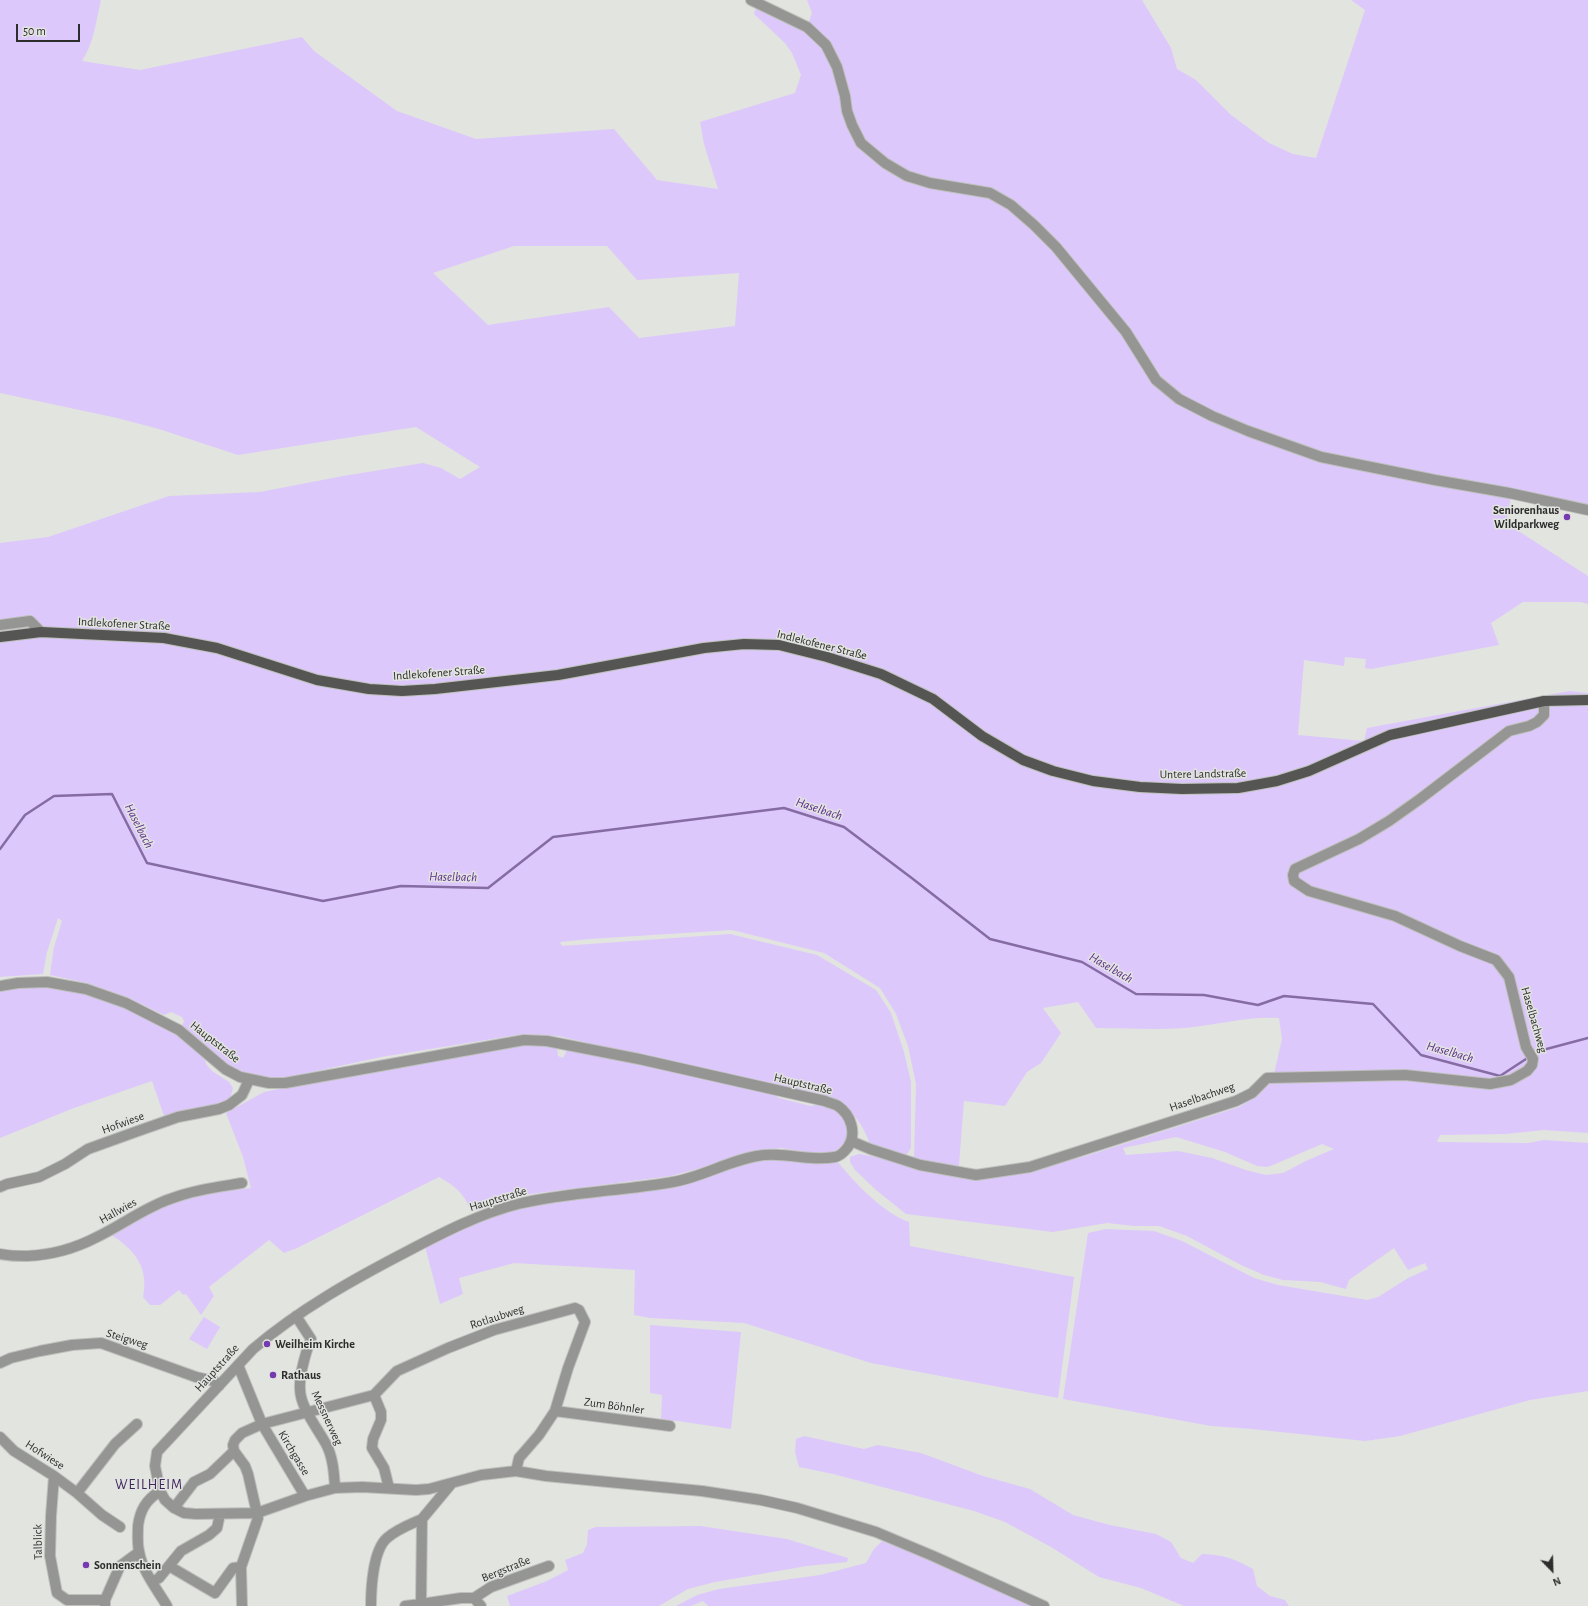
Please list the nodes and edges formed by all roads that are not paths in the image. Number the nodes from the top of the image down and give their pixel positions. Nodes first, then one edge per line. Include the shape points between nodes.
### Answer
1 (752, 0) edge
2 (1588, 510) edge
3 (0, 625) edge
4 (41, 632) junction
5 (0, 638) edge
6 (881, 674) joint
7 (1588, 700) edge
8 (1544, 701) junction
9 (0, 986) edge
10 (249, 1080) junction
11 (851, 1141) junction
12 (242, 1183) dead end
13 (0, 1187) edge
14 (3, 1254) edge
15 (0, 1264) edge
16 (296, 1316) junction
17 (0, 1363) edge
18 (238, 1365) junction
19 (219, 1386) junction
20 (374, 1395) junction
21 (555, 1411) junction
22 (308, 1413) junction
23 (137, 1424) dead end
24 (262, 1424) junction
25 (670, 1426) dead end
26 (0, 1437) edge
27 (234, 1452) junction
28 (516, 1471) junction
29 (54, 1476) junction
30 (452, 1483) junction
31 (335, 1488) junction
32 (389, 1488) junction
33 (160, 1491) junction
34 (77, 1493) junction
35 (305, 1496) junction
36 (174, 1508) junction
37 (258, 1513) junction
38 (220, 1514) junction
39 (422, 1519) junction
40 (120, 1527) dead end
41 (139, 1552) junction
42 (169, 1566) junction
43 (549, 1566) dead end
44 (241, 1567) junction
45 (152, 1582) junction
46 (477, 1602) edge
47 (67, 1603) edge
48 (105, 1603) edge
49 (421, 1605) edge
50 (167, 1606) edge
51 (242, 1606) edge
52 (371, 1606) edge
53 (405, 1606) edge
54 (1044, 1606) edge

1 - 2 street via 807,27 826,45 837,67 847,111 861,143 885,163 907,176 930,183 990,193 1011,205 1056,248 1126,332 1156,380 1179,399 1248,431 1321,457
3 - 4 street via 30,621
4 - 5 main road, Indlekofener Straße
4 - 6 main road, Indlekofener Straße via 164,638 218,648 317,680 369,689 402,691 558,675 704,648 744,644 779,645
6 - 8 main road, Untere Landstraße via 933,699 982,736 1023,760 1092,781 1147,788 1238,788 1277,781 1309,771 1390,735
7 - 8 main road, Untere Landstraße
8 - 11 street, Haselbachweg via 1544,715 1537,722 1509,731 1389,821 1359,839 1295,869 1293,875 1294,881 1309,891 1395,916 1496,960 1509,977 1526,1047 1533,1059 1527,1071 1511,1080 1490,1084 1405,1075 1267,1078 1252,1093 1236,1101 1030,1167 976,1174 920,1165
9 - 10 street, Hauptstraße via 47,982 86,989 126,1003 179,1030 225,1069
10 - 11 street, Hauptstraße via 285,1083 524,1040 547,1041 825,1101 837,1106 847,1115 853,1132
10 - 13 street, Hofwiese via 242,1095 229,1105 178,1117 138,1131 88,1149 39,1177
11 - 16 street, Hauptstraße via 837,1157 813,1158 775,1154 756,1156 674,1182 520,1203 456,1226 322,1298
12 - 14 street, Hallwies via 204,1189 170,1199 71,1248 44,1255
14 - 15 street, Hallwies
16 - 18 street, Hauptstraße via 266,1338
16 - 22 street, Messnerweg via 311,1339 300,1376 300,1390
17 - 19 street, Steigweg via 40,1351 101,1343 214,1381
18 - 19 street, Hauptstraße
18 - 24 street, Kirchgasse
19 - 33 street, Hauptstraße via 157,1452 155,1466
20 - 21 street, Rotlaubweg via 397,1371 448,1348 494,1330 575,1308 580,1310 585,1322
20 - 22 street
20 - 32 street via 381,1412 381,1420 372,1448 384,1468
21 - 25 street, Zum Böhnler
21 - 28 street, Rotlaubweg via 540,1435 519,1458
22 - 24 street
22 - 31 street, Messnerweg via 327,1444 334,1466
23 - 34 street via 115,1444
24 - 27 street via 242,1433 235,1440
24 - 35 street, Kirchgasse
26 - 29 street, Hofwiese via 14,1451
27 - 36 street via 210,1474 194,1482
27 - 37 street via 245,1466
28 - 30 street via 495,1472
28 - 54 street via 702,1491 797,1508 876,1532
29 - 34 street, Hofwiese
29 - 47 street, Talblick via 50,1556 57,1593
30 - 32 street via 429,1489
30 - 39 street
31 - 32 street
31 - 35 street
33 - 36 street, Hauptstraße
33 - 41 street via 142,1508 138,1526
34 - 40 street, Hofwiese
35 - 37 street
36 - 38 street via 184,1513
37 - 38 street
37 - 44 street
38 - 42 street via 217,1528 181,1551
39 - 49 street
39 - 52 street via 387,1537 381,1544 371,1587
41 - 45 street
41 - 48 street via 120,1566
42 - 44 street via 215,1593 234,1568
42 - 45 street
43 - 46 street, Bergstraße via 491,1588
44 - 51 street
45 - 50 street
46 - 49 street, Bergstraße via 461,1598
47 - 48 street, Talblick
49 - 53 street, Bergstraße

